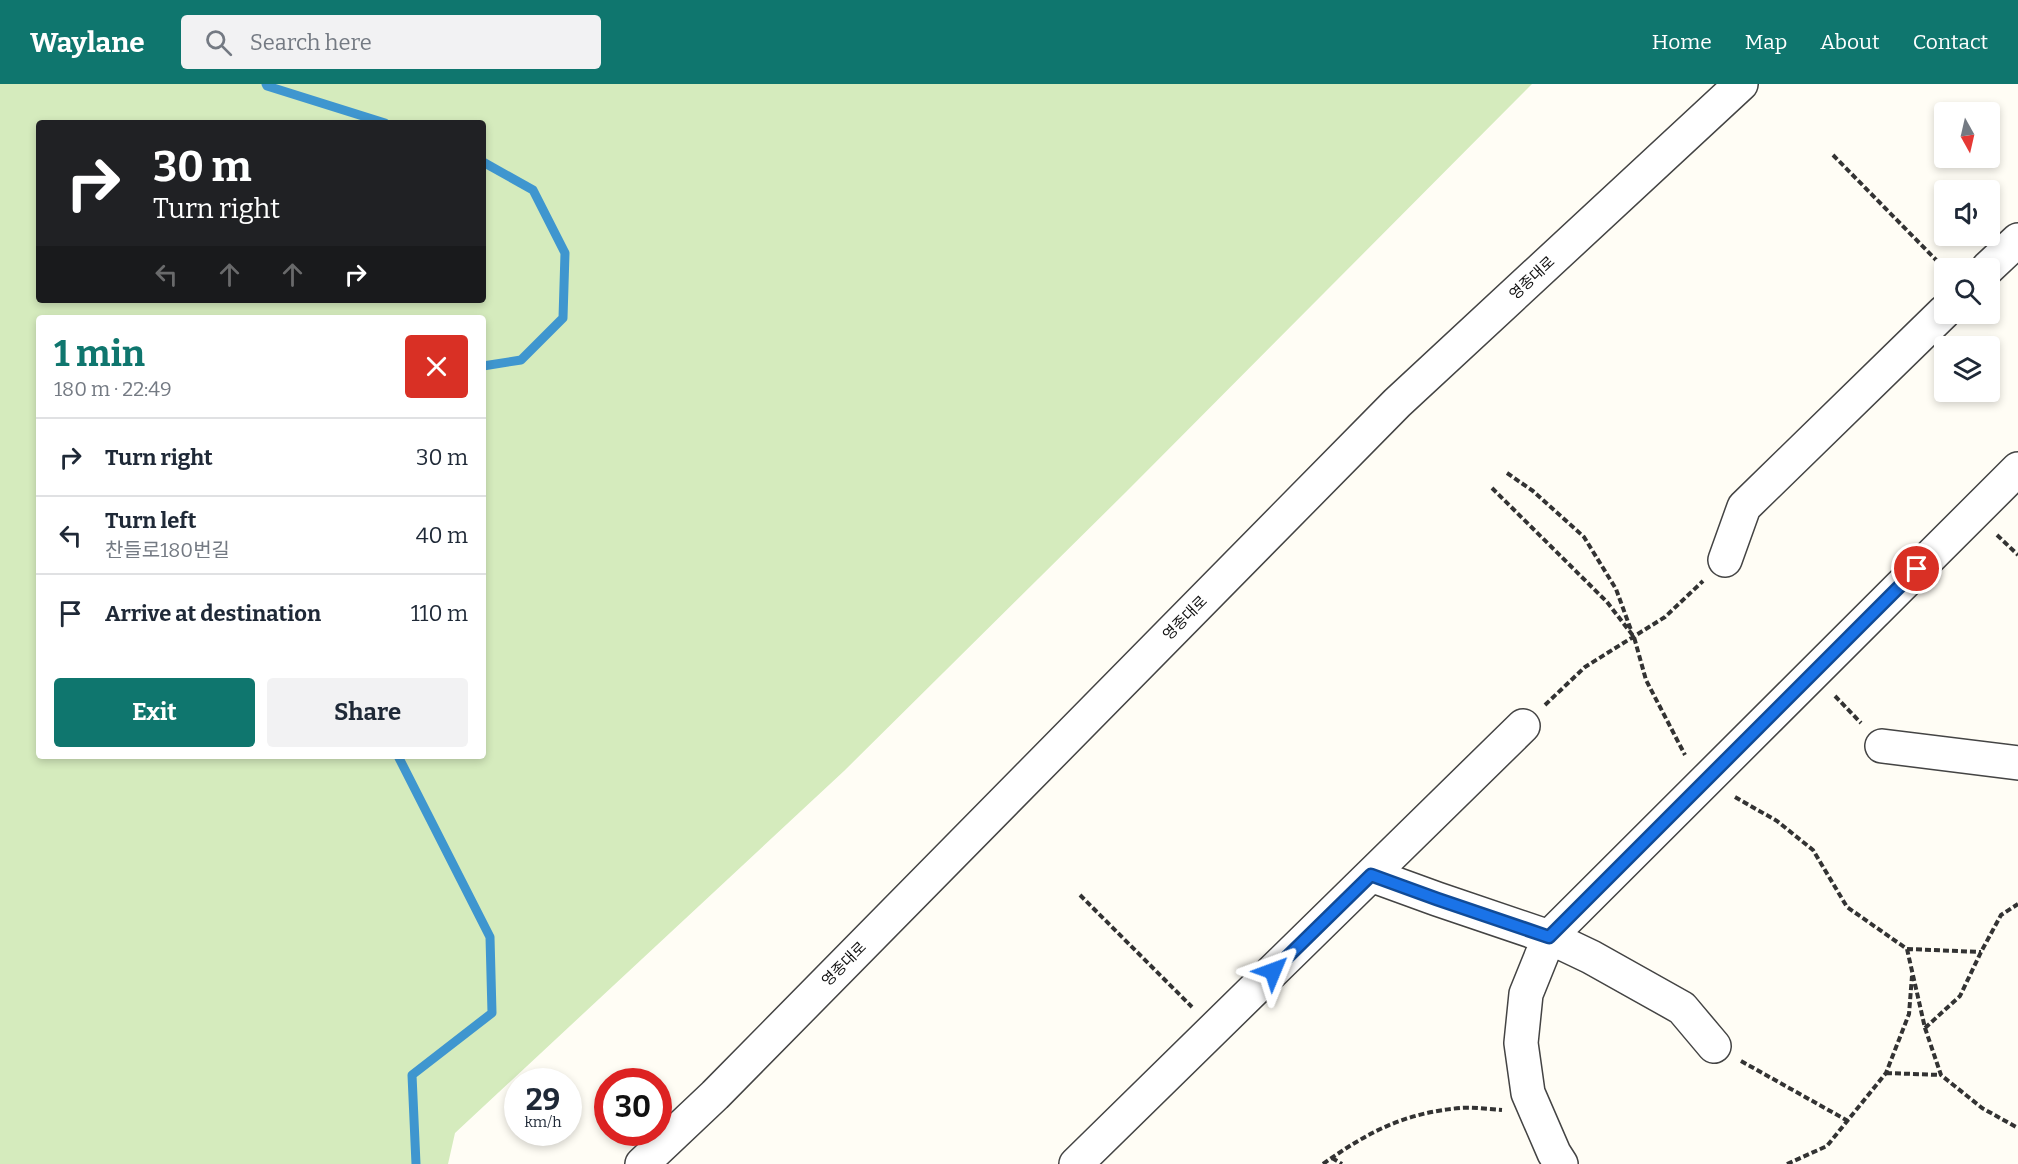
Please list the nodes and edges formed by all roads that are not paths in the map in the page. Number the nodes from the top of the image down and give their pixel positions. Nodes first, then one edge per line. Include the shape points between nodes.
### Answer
1 (1741, 84) edge
2 (2018, 240) edge
3 (1999, 258) edge
4 (1934, 322) edge
5 (2018, 469) edge
6 (1725, 560) road end
7 (1523, 726) road end
8 (1882, 746) road end
9 (2018, 763) edge
10 (1371, 875) junction
11 (1549, 937) junction
12 (1714, 1046) road end
13 (642, 1164) edge
14 (1076, 1164) edge
15 (1562, 1164) edge

1 - 13 street, 영종대로 via 1397,404 715,1095
2 - 3 street
4 - 6 street via 1744,507
5 - 11 street
7 - 10 street
8 - 9 street
10 - 11 street
10 - 14 street
11 - 12 street via 1682,1008
11 - 15 street via 1526,994 1521,1042 1528,1093

